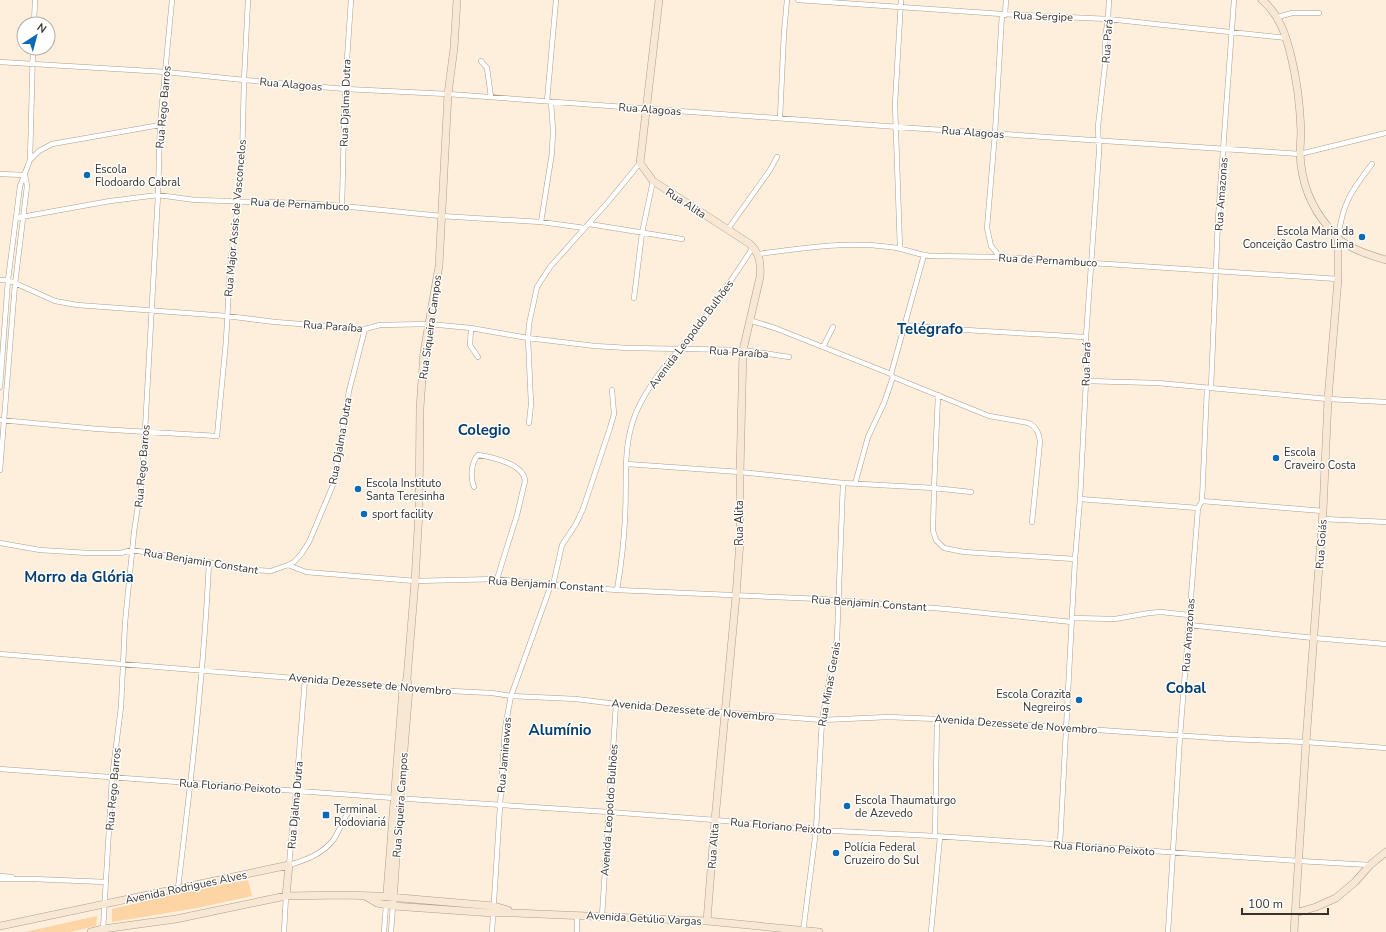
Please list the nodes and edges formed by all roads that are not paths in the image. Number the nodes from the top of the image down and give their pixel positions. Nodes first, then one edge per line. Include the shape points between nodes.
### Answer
1 (36, 0) edge
2 (172, 0) edge
3 (248, 0) edge
4 (350, 0) edge
5 (457, 0) edge
6 (556, 0) edge
7 (659, 0) edge
8 (786, 0) edge
9 (798, 0) edge
10 (901, 0) edge
11 (1006, 0) edge
12 (1109, 0) edge
13 (1234, 0) edge
14 (1262, 0) edge
15 (901, 7) junction
16 (1319, 13) dead end
17 (1003, 15) junction
18 (35, 16) edge
19 (1278, 18) junction
20 (1108, 19) junction
21 (1232, 31) junction
22 (1287, 38) junction
23 (33, 56) edge
24 (481, 61) dead end
25 (0, 62) edge
26 (33, 64) junction
27 (166, 72) junction
28 (244, 80) junction
29 (345, 88) junction
30 (448, 94) junction
31 (491, 97) junction
32 (549, 101) junction
33 (647, 108) junction
34 (780, 118) junction
35 (160, 125) junction
36 (895, 127) junction
37 (996, 133) junction
38 (1386, 133) edge
39 (1099, 140) junction
40 (1224, 148) junction
41 (1300, 154) junction
42 (777, 157) dead end
43 (30, 160) junction
44 (640, 163) junction
45 (1372, 164) dead end
46 (0, 174) edge
47 (25, 175) junction
48 (653, 181) junction
49 (158, 195) junction
50 (238, 202) junction
51 (342, 206) junction
52 (441, 216) junction
53 (23, 217) junction
54 (16, 218) junction
55 (541, 222) junction
56 (589, 224) junction
57 (585, 228) junction
58 (728, 229) junction
59 (642, 233) junction
60 (682, 239) dead end
61 (1338, 239) junction
62 (754, 247) junction
63 (900, 249) junction
64 (758, 254) junction
65 (924, 255) junction
66 (1000, 257) junction
67 (1386, 260) edge
68 (1091, 262) junction
69 (1217, 271) junction
70 (1338, 279) junction
71 (0, 280) edge
72 (8, 280) junction
73 (15, 284) junction
74 (634, 298) dead end
75 (151, 311) junction
76 (227, 316) junction
77 (749, 320) junction
78 (429, 324) junction
79 (904, 325) junction
80 (833, 327) dead end
81 (471, 328) junction
82 (365, 329) junction
83 (1086, 337) junction
84 (528, 338) junction
85 (822, 347) junction
86 (680, 349) junction
87 (742, 350) junction
88 (478, 357) dead end
89 (789, 357) dead end
90 (2, 362) junction
91 (9, 363) junction
92 (892, 376) junction
93 (1086, 381) junction
94 (0, 387) edge
95 (1209, 388) junction
96 (612, 390) dead end
97 (938, 394) junction
98 (1328, 399) junction
99 (1386, 402) edge
100 (2, 420) edge
101 (529, 423) dead end
102 (145, 432) junction
103 (626, 464) junction
104 (0, 470) edge
105 (740, 472) junction
106 (843, 483) junction
107 (855, 484) junction
108 (474, 488) dead end
109 (934, 488) junction
110 (971, 492) dead end
111 (1080, 499) junction
112 (1202, 501) junction
113 (1198, 508) junction
114 (1323, 511) junction
115 (1323, 519) junction
116 (1032, 522) dead end
117 (1386, 522) edge
118 (0, 543) edge
119 (132, 550) junction
120 (1075, 559) junction
121 (209, 562) junction
122 (288, 566) junction
123 (496, 579) junction
124 (415, 581) junction
125 (552, 585) junction
126 (617, 590) junction
127 (736, 596) junction
128 (838, 601) junction
129 (1189, 615) junction
130 (1072, 620) junction
131 (1189, 625) junction
132 (1314, 638) junction
133 (1386, 644) edge
134 (0, 654) edge
135 (123, 664) junction
136 (201, 670) junction
137 (305, 679) junction
138 (406, 688) junction
139 (511, 696) junction
140 (616, 704) junction
141 (725, 712) junction
142 (937, 719) junction
143 (822, 720) junction
144 (1066, 728) junction
145 (1180, 736) junction
146 (1306, 742) junction
147 (1386, 748) edge
148 (0, 769) edge
149 (112, 778) junction
150 (190, 783) junction
151 (296, 791) junction
152 (397, 798) junction
153 (499, 804) junction
154 (349, 811) dead end
155 (609, 812) junction
156 (715, 820) junction
157 (816, 830) junction
158 (937, 836) junction
159 (1060, 844) junction
160 (1386, 852) edge
161 (1174, 853) junction
162 (1299, 861) junction
163 (289, 865) junction
164 (1370, 865) junction
165 (0, 876) edge
166 (0, 879) edge
167 (33, 879) junction
168 (106, 882) junction
169 (178, 888) junction
170 (286, 896) junction
171 (365, 896) junction
172 (390, 897) junction
173 (105, 904) junction
174 (390, 906) junction
175 (443, 906) junction
176 (493, 910) junction
177 (1295, 913) junction
178 (577, 915) junction
179 (602, 916) junction
180 (707, 921) junction
181 (0, 926) edge
182 (103, 930) edge
183 (803, 931) edge
184 (91, 932) edge
185 (284, 932) edge
186 (384, 932) edge
187 (391, 932) edge
188 (492, 932) edge
189 (576, 932) edge
190 (819, 932) edge
191 (931, 932) edge
192 (1168, 932) edge
193 (1294, 932) edge

1 - 18 street
2 - 27 street, Rua Rego Barros
3 - 28 street, Rua Major Assis de Vasconcelos
4 - 29 street, Rua Djalma Dutra
5 - 30 street, Rua Siqueira Campos
6 - 32 street
7 - 33 street
8 - 34 street
9 - 15 street, Rua Sergipe
10 - 15 street
11 - 17 street
12 - 20 street, Rua Pará
13 - 21 street, Rua Amazonas
14 - 19 street
15 - 17 street, Rua Sergipe
15 - 36 street
16 - 19 street via 1292,13
17 - 20 street, Rua Sergipe
17 - 37 street
19 - 22 street
20 - 21 street, Rua Sergipe
20 - 39 street, Rua Pará via 1105,37 1106,65 1098,126
21 - 22 street, Rua Sergipe
21 - 40 street, Rua Amazonas
22 - 41 street via 1297,83
23 - 26 street
24 - 31 street via 487,68
25 - 26 street, Rua Alagoas
26 - 27 street, Rua Alagoas
26 - 43 street
27 - 28 street, Rua Alagoas
27 - 35 street, Rua Rego Barros
28 - 29 street, Rua Alagoas
28 - 50 street, Rua Major Assis de Vasconcelos
29 - 30 street, Rua Alagoas
29 - 51 street, Rua Djalma Dutra
30 - 31 street, Rua Alagoas
30 - 52 street, Rua Siqueira Campos
31 - 32 street, Rua Alagoas
32 - 33 street, Rua Alagoas
32 - 55 street via 553,130 552,153
33 - 34 street, Rua Alagoas
33 - 44 street
34 - 36 street, Rua Alagoas
35 - 43 street via 52,144 39,150
35 - 49 street, Rua Rego Barros
36 - 37 street, Rua Alagoas
36 - 63 street
37 - 39 street, Rua Alagoas
37 - 66 street via 987,228 991,246
38 - 41 street, Rua Alagoas
39 - 40 street, Rua Alagoas
39 - 68 street, Rua Pará
40 - 41 street, Rua Alagoas
40 - 69 street, Rua Amazonas
41 - 61 street via 1309,198 1322,220
42 - 58 street
43 - 47 street
44 - 48 street
44 - 56 street
45 - 61 street, Rua Goiás via 1344,208
46 - 47 street
47 - 53 street via 27,185
47 - 54 street via 20,186
48 - 58 street, Rua Alita
48 - 59 street
49 - 50 street, Rua de Pernambuco
49 - 53 street, Rua de Pernambuco
49 - 75 street, Rua Rego Barros
50 - 51 street, Rua de Pernambuco
50 - 76 street, Rua Major Assis de Vasconcelos
51 - 52 street, Rua de Pernambuco
52 - 55 street, Rua de Pernambuco
52 - 78 street, Rua Siqueira Campos via 439,266
53 - 54 street, Rua de Pernambuco
53 - 73 street
54 - 72 street
55 - 57 street, Rua de Pernambuco
56 - 57 street
56 - 59 street
57 - 84 street via 540,281
58 - 62 street, Rua Alita
59 - 60 street
59 - 74 street
61 - 67 street via 1368,255
61 - 70 street, Rua Goiás
62 - 64 street, Rua Alita
62 - 86 street, Avenida Leopoldo Bulhões via 724,293
63 - 64 street, Rua de Pernambuco via 842,245
63 - 65 street, Rua de Pernambuco
64 - 77 street, Rua Alita via 761,265 760,277
65 - 66 street, Rua de Pernambuco
65 - 79 street
66 - 68 street, Rua de Pernambuco
68 - 69 street, Rua de Pernambuco
68 - 83 street, Rua Pará
69 - 70 street, Rua de Pernambuco
69 - 95 street, Rua Amazonas
70 - 98 street, Rua Goiás
71 - 72 street, Rua Paraíba
72 - 73 street, Rua Paraíba
72 - 90 street
73 - 75 street, Rua Paraíba via 55,301
73 - 91 street
75 - 76 street, Rua Paraíba
75 - 102 street, Rua Rego Barros
76 - 82 street, Rua Paraíba
76 - 102 street, Rua Major Assis de Vasconcelos via 217,436
77 - 85 street
77 - 87 street, Rua Alita
78 - 81 street, Rua Paraíba
78 - 82 street, Rua Paraíba via 380,325
78 - 124 street, Rua Siqueira Campos via 420,408 419,512
79 - 83 street
79 - 92 street
80 - 85 street
81 - 84 street, Rua Paraíba
81 - 88 street via 470,345
82 - 122 street, Rua Djalma Dutra via 349,391 333,485 309,542
83 - 93 street, Rua Pará
84 - 86 street, Rua Paraíba via 595,346
84 - 101 street via 531,404
85 - 92 street
86 - 87 street, Rua Paraíba
86 - 103 street, Avenida Leopoldo Bulhões via 657,378 636,414 632,423
87 - 89 street, Rua Paraíba
87 - 105 street, Rua Alita
90 - 91 street
90 - 94 street
91 - 100 street
92 - 97 street
92 - 107 street via 884,403 868,437
93 - 95 street via 1158,382
93 - 111 street, Rua Pará
95 - 98 street
95 - 112 street, Rua Amazonas
96 - 125 street, Rua Jaminawas via 614,414 610,428 583,509 562,544
97 - 109 street
97 - 116 street via 990,416 1029,423 1035,427 1040,442
98 - 99 street
98 - 114 street, Rua Goiás
100 - 102 street
100 - 104 street
102 - 119 street, Rua Rego Barros
103 - 105 street
103 - 126 street, Avenida Leopoldo Bulhões via 624,546
105 - 106 street
105 - 127 street, Rua Alita via 740,541
106 - 107 street
106 - 128 street, Rua Minas Gerais
107 - 109 street
108 - 123 street via 472,473 474,460 478,455 509,464 525,476 517,515
109 - 110 street
109 - 120 street via 934,532 939,545 949,550 964,552
111 - 113 street
111 - 120 street, Rua Pará
112 - 113 street, Rua Amazonas
112 - 114 street
113 - 129 street, Rua Amazonas
114 - 115 street, Rua Goiás
115 - 117 street
115 - 132 street, Rua Goiás
118 - 119 street, Rua Benjamin Constant via 40,550 88,553 121,553
119 - 121 street, Rua Benjamin Constant
119 - 135 street, Rua Rego Barros
120 - 130 street, Rua Pará
121 - 122 street, Rua Benjamin Constant via 271,571
121 - 136 street
122 - 124 street, Rua Benjamin Constant via 306,572
123 - 124 street, Rua Benjamin Constant
123 - 125 street, Rua Benjamin Constant
124 - 138 street, Rua Siqueira Campos
125 - 126 street, Rua Benjamin Constant
125 - 139 street, Rua Jaminawas
126 - 127 street, Rua Benjamin Constant
127 - 128 street, Rua Benjamin Constant
127 - 141 street, Rua Alita
128 - 130 street, Rua Benjamin Constant
128 - 143 street, Rua Minas Gerais via 837,639
129 - 130 street, Rua Benjamin Constant via 1161,612 1115,619
129 - 131 street, Rua Amazonas
130 - 144 street, Rua Pará
131 - 132 street
131 - 145 street, Rua Amazonas
132 - 133 street
132 - 146 street, Rua Goiás
134 - 135 street, Avenida Dezessete de Novembro
135 - 136 street, Avenida Dezessete de Novembro
135 - 149 street, Rua Rego Barros via 121,707
136 - 137 street, Avenida Dezessete de Novembro
136 - 150 street
137 - 138 street, Avenida Dezessete de Novembro
137 - 151 street, Rua Djalma Dutra
138 - 139 street, Avenida Dezessete de Novembro
138 - 152 street, Rua Siqueira Campos
139 - 140 street, Avenida Dezessete de Novembro
139 - 153 street, Rua Jaminawas via 505,728
140 - 141 street, Avenida Dezessete de Novembro
140 - 155 street, Avenida Leopoldo Bulhões
141 - 143 street, Avenida Dezessete de Novembro
141 - 156 street, Rua Alita
142 - 143 street, Avenida Dezessete de Novembro via 888,717
142 - 144 street, Avenida Dezessete de Novembro
142 - 158 street
143 - 157 street, Rua Minas Gerais
144 - 145 street, Avenida Dezessete de Novembro
144 - 159 street, Rua Pará
145 - 146 street, Avenida Dezessete de Novembro
145 - 161 street, Rua Amazonas
146 - 147 street, Avenida Dezessete de Novembro
146 - 162 street, Rua Goiás
148 - 149 street, Rua Floriano Peixoto
149 - 150 street, Rua Floriano Peixoto
149 - 168 street, Rua Rego Barros
150 - 151 street, Rua Floriano Peixoto
150 - 169 street
151 - 152 street, Rua Floriano Peixoto
151 - 163 street, Rua Djalma Dutra
152 - 153 street, Rua Floriano Peixoto
152 - 172 street, Rua Siqueira Campos
153 - 155 street, Rua Floriano Peixoto
153 - 176 street, Rua Jaminawas
154 - 163 street, Avenida Rodrigues Alves via 335,838 326,848 314,856
155 - 156 street, Rua Floriano Peixoto
155 - 179 street, Avenida Leopoldo Bulhões
156 - 157 street, Rua Floriano Peixoto
156 - 180 street, Rua Alita
157 - 158 street, Rua Floriano Peixoto
157 - 183 street, Rua Minas Gerais
158 - 159 street, Rua Floriano Peixoto
158 - 191 street
159 - 161 street, Rua Floriano Peixoto
160 - 164 street
161 - 162 street, Rua Floriano Peixoto
161 - 192 street, Rua Amazonas
162 - 164 street, Rua Floriano Peixoto
162 - 177 street, Rua Goiás
163 - 169 street, Avenida Rodrigues Alves
163 - 170 street, Rua Djalma Dutra
164 - 177 street via 1336,898
165 - 167 street
166 - 167 street
167 - 168 street
168 - 173 street, Rua Rego Barros
169 - 173 street, Avenida Rodrigues Alves
170 - 171 street, Avenida Getúlio Vargas
170 - 182 street via 176,919
170 - 185 street, Rua Djalma Dutra
171 - 172 street, Avenida Getúlio Vargas
171 - 174 street, Avenida Getúlio Vargas
172 - 174 street, Rua Siqueira Campos
172 - 175 street, Avenida Getúlio Vargas
173 - 181 street, Avenida Rodrigues Alves
173 - 182 street, Rua Rego Barros
174 - 175 street, Avenida Getúlio Vargas
174 - 186 street, Rua Siqueira Campos
174 - 187 street, Rua Siqueira Campos
175 - 176 street, Avenida Getúlio Vargas
176 - 178 street, Avenida Getúlio Vargas
176 - 188 street, Rua Jaminawas
177 - 193 street, Rua Goiás
178 - 179 street, Avenida Getúlio Vargas
178 - 189 street
179 - 180 street, Avenida Getúlio Vargas
180 - 183 street, Avenida Getúlio Vargas
182 - 184 street
183 - 190 street, Avenida Getúlio Vargas

